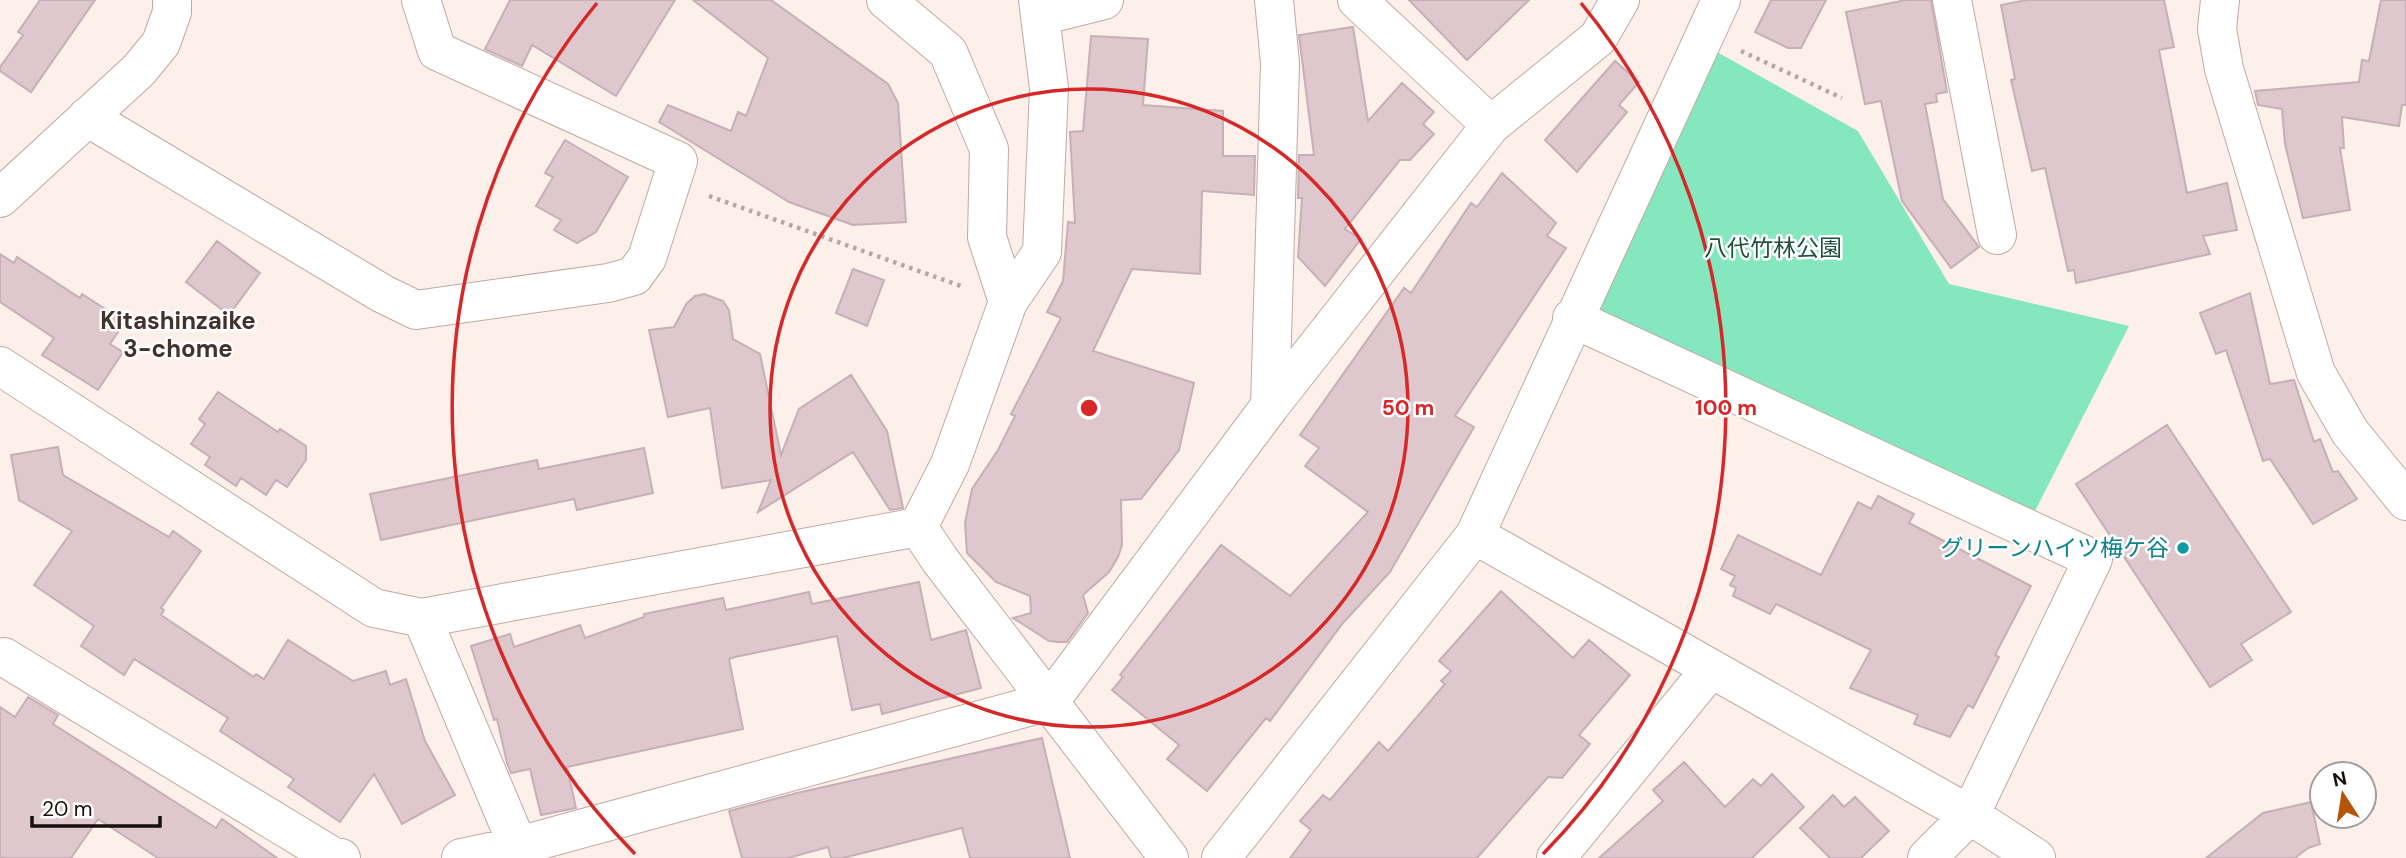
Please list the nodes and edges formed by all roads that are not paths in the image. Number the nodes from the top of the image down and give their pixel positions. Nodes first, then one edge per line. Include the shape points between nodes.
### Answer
1 (172, 0) edge
2 (421, 0) edge
3 (886, 0) edge
4 (1104, 0) edge
5 (1274, 0) edge
6 (1357, 0) edge
7 (1620, 0) edge
8 (1721, 0) edge
9 (1952, 0) edge
10 (2220, 0) edge
11 (1039, 8) edge
12 (87, 117) junction
13 (1491, 125) junction
14 (0, 198) edge
15 (1997, 235) dead end
16 (1008, 302) junction
17 (1572, 318) junction
18 (0, 366) edge
19 (1270, 406) junction
20 (2406, 501) edge
21 (918, 527) junction
22 (1475, 535) junction
23 (422, 618) junction
24 (1, 651) edge
25 (1710, 670) junction
26 (1050, 701) junction
27 (1970, 815) junction
28 (521, 852) edge
29 (341, 858) edge
30 (461, 858) edge
31 (1169, 858) edge
32 (1221, 858) edge
33 (1556, 858) edge
34 (1927, 858) edge
35 (2036, 858) edge

1 - 12 street via 161,43
2 - 12 street via 437,51 678,162 647,258 634,276 416,310
3 - 16 street via 948,52 989,149 987,237
4 - 11 street
5 - 19 street via 1280,63
6 - 13 street
7 - 13 street via 1598,37
8 - 17 street
9 - 15 street
10 - 20 street via 2217,29 2224,69 2316,373 2350,432
11 - 16 street via 1049,88 1042,252
12 - 14 street
13 - 19 street
16 - 21 street via 950,464
17 - 22 street
17 - 27 street via 2093,559
18 - 23 street via 374,608
19 - 26 street
21 - 23 street
21 - 26 street
22 - 25 street
22 - 32 street
23 - 28 street
24 - 29 street
25 - 27 street
25 - 33 street
26 - 28 street
26 - 31 street
27 - 34 street
27 - 35 street
28 - 30 street

